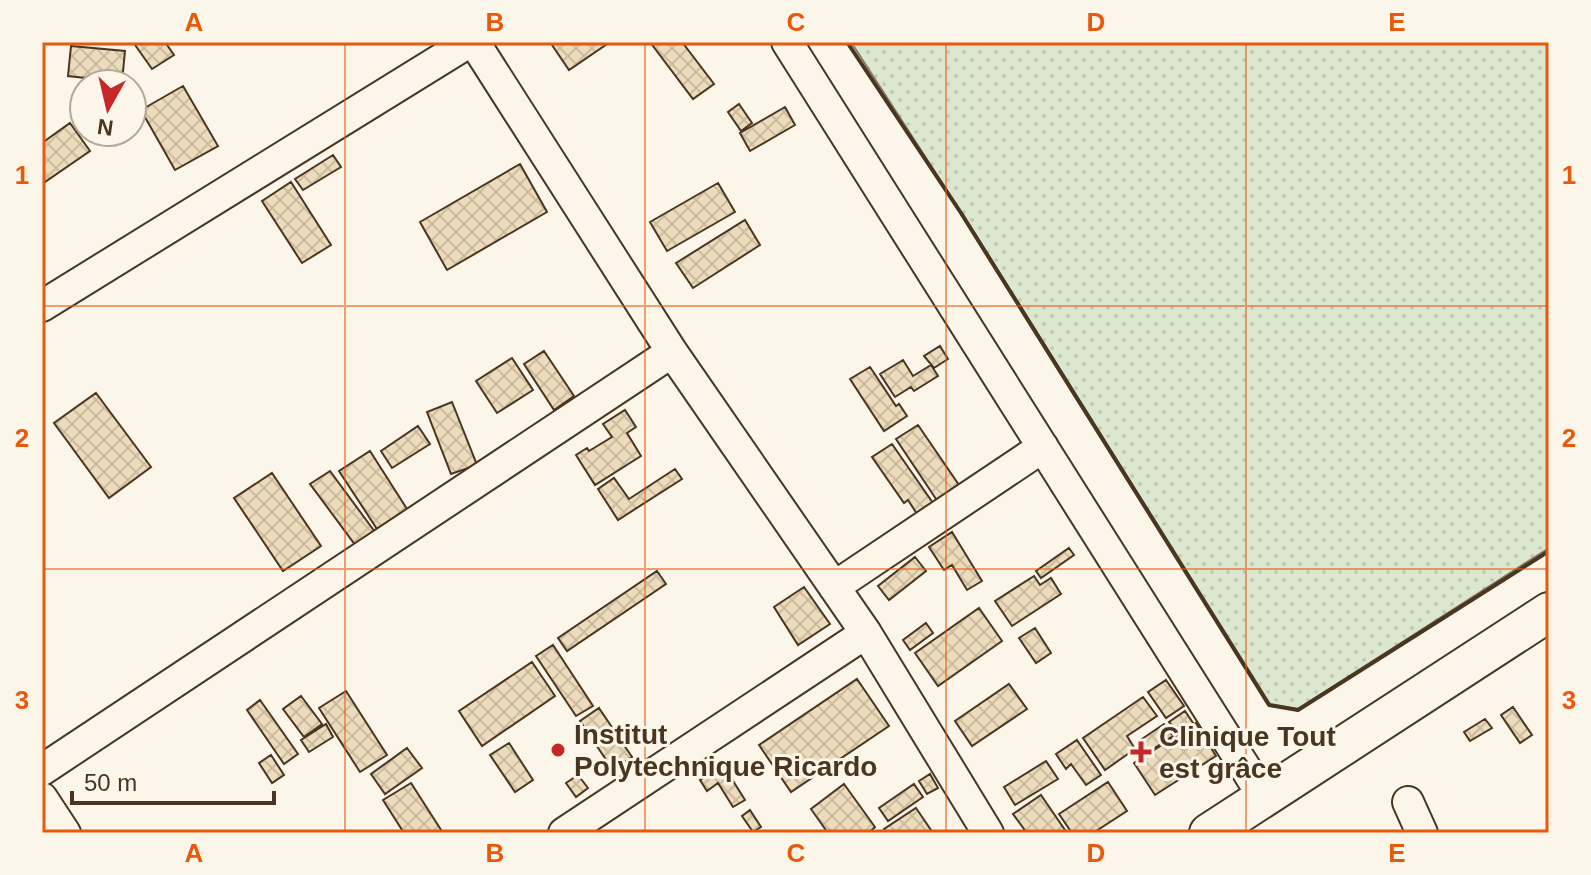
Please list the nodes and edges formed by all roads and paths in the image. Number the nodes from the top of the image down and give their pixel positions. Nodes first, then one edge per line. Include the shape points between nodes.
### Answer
1 (471, 42) edge
2 (787, 42) edge
3 (42, 306) edge
4 (672, 352) junction
5 (1043, 447) junction
6 (834, 587) junction
7 (1549, 612) edge
8 (866, 633) junction
9 (42, 770) edge
10 (1263, 796) junction
11 (42, 798) edge
12 (1408, 802) dead end
13 (65, 833) edge
14 (564, 833) edge
15 (988, 833) edge
16 (1209, 833) edge
17 (1422, 833) edge

1 - 3 street
1 - 4 street
2 - 5 street
4 - 6 street
4 - 9 street
5 - 6 street
5 - 10 street
6 - 8 street
7 - 10 main road
8 - 14 street
8 - 15 street
10 - 16 main road
11 - 13 street
12 - 17 street

